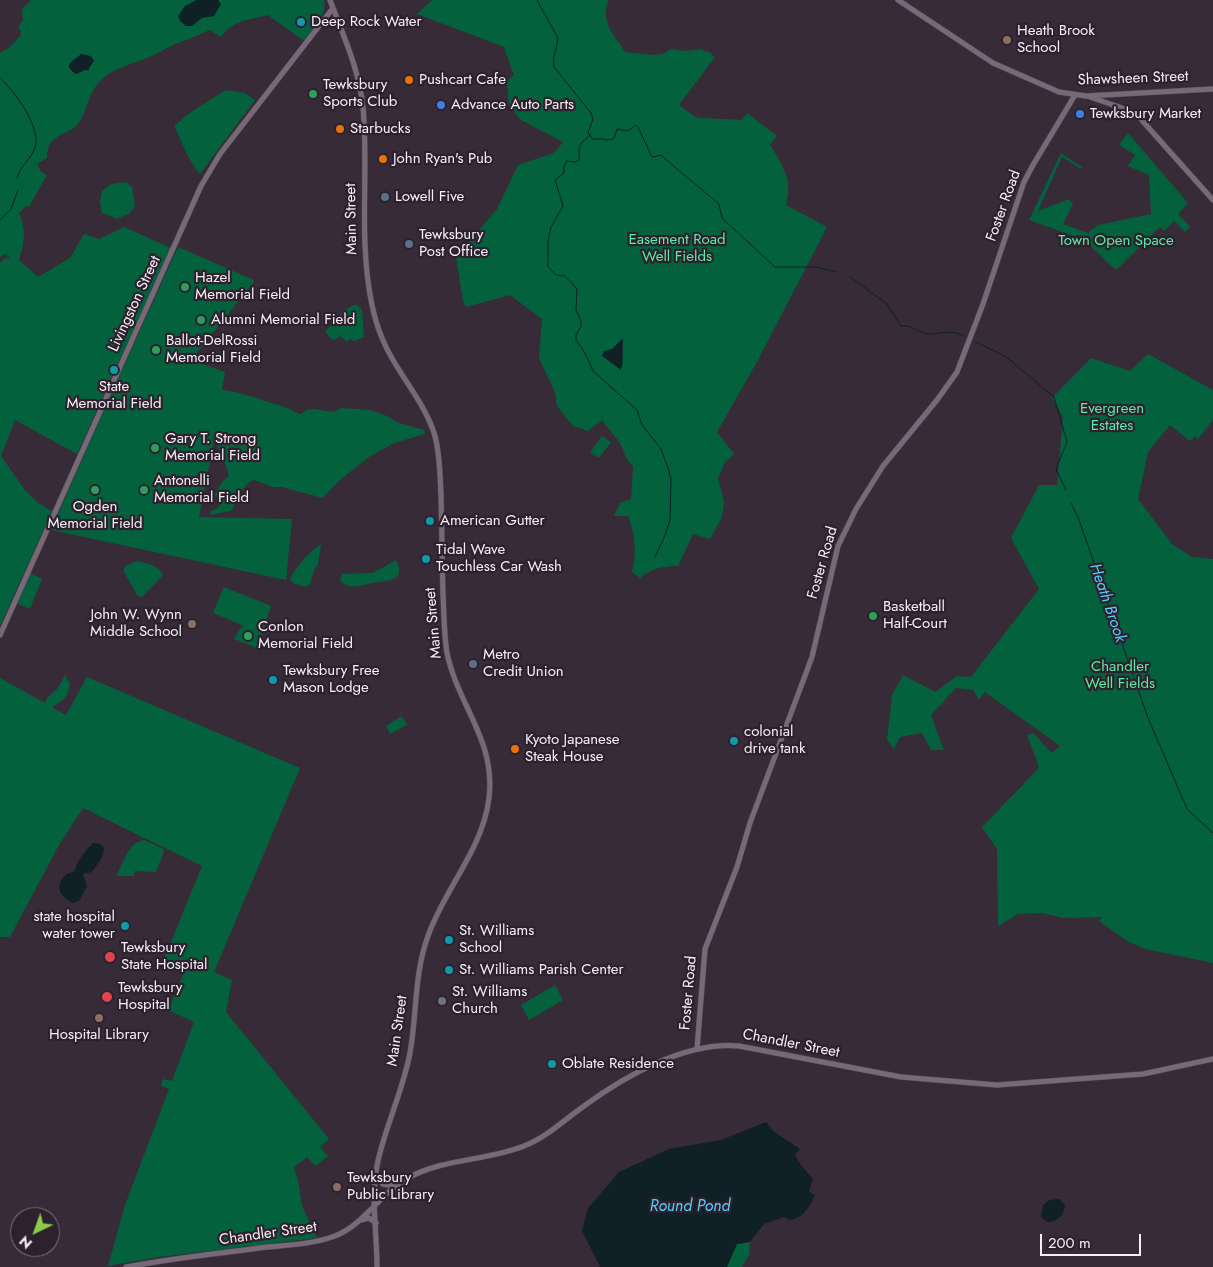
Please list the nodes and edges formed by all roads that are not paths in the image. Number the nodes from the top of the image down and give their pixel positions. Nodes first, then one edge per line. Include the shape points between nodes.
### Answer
1 (330, 0) edge
2 (898, 0) edge
3 (333, 8) junction
4 (1213, 89) edge
5 (1075, 95) junction
6 (1086, 96) junction
7 (1213, 200) edge
8 (0, 635) edge
9 (697, 1049) junction
10 (1213, 1059) edge
11 (376, 1174) junction
12 (395, 1186) junction
13 (375, 1204) junction
14 (360, 1220) junction
15 (376, 1223) junction
16 (126, 1267) edge
17 (377, 1267) edge

1 - 3 main road, Main Street
2 - 5 main road, Shawsheen Street via 998,65 1059,92
3 - 8 main road, Livingston Street via 220,154 201,186
3 - 11 main road, Main Street via 354,63 362,103 364,239 370,297 386,347 424,408 435,438 440,471 447,650 454,676 484,744 490,779 487,813 481,832 437,914 422,953 409,1060
4 - 6 main road, Shawsheen Street
5 - 6 main road, Shawsheen Street
5 - 9 main road, Foster Road via 1024,182 957,372 883,466 842,536 812,657 705,948
6 - 7 main road via 1139,117
9 - 10 main road, Chandler Street via 739,1046 896,1077 990,1085 1143,1074
9 - 12 main road, Chandler Street via 623,1079 528,1144 426,1170
11 - 12 main road via 382,1184
11 - 13 main road, Main Street
12 - 13 main road, Chandler Street
13 - 14 main road, Chandler Street
13 - 15 main road, Main Street
14 - 15 main road via 369,1218
14 - 16 main road, Chandler Street via 342,1232 312,1242
15 - 17 main road, Main Street

